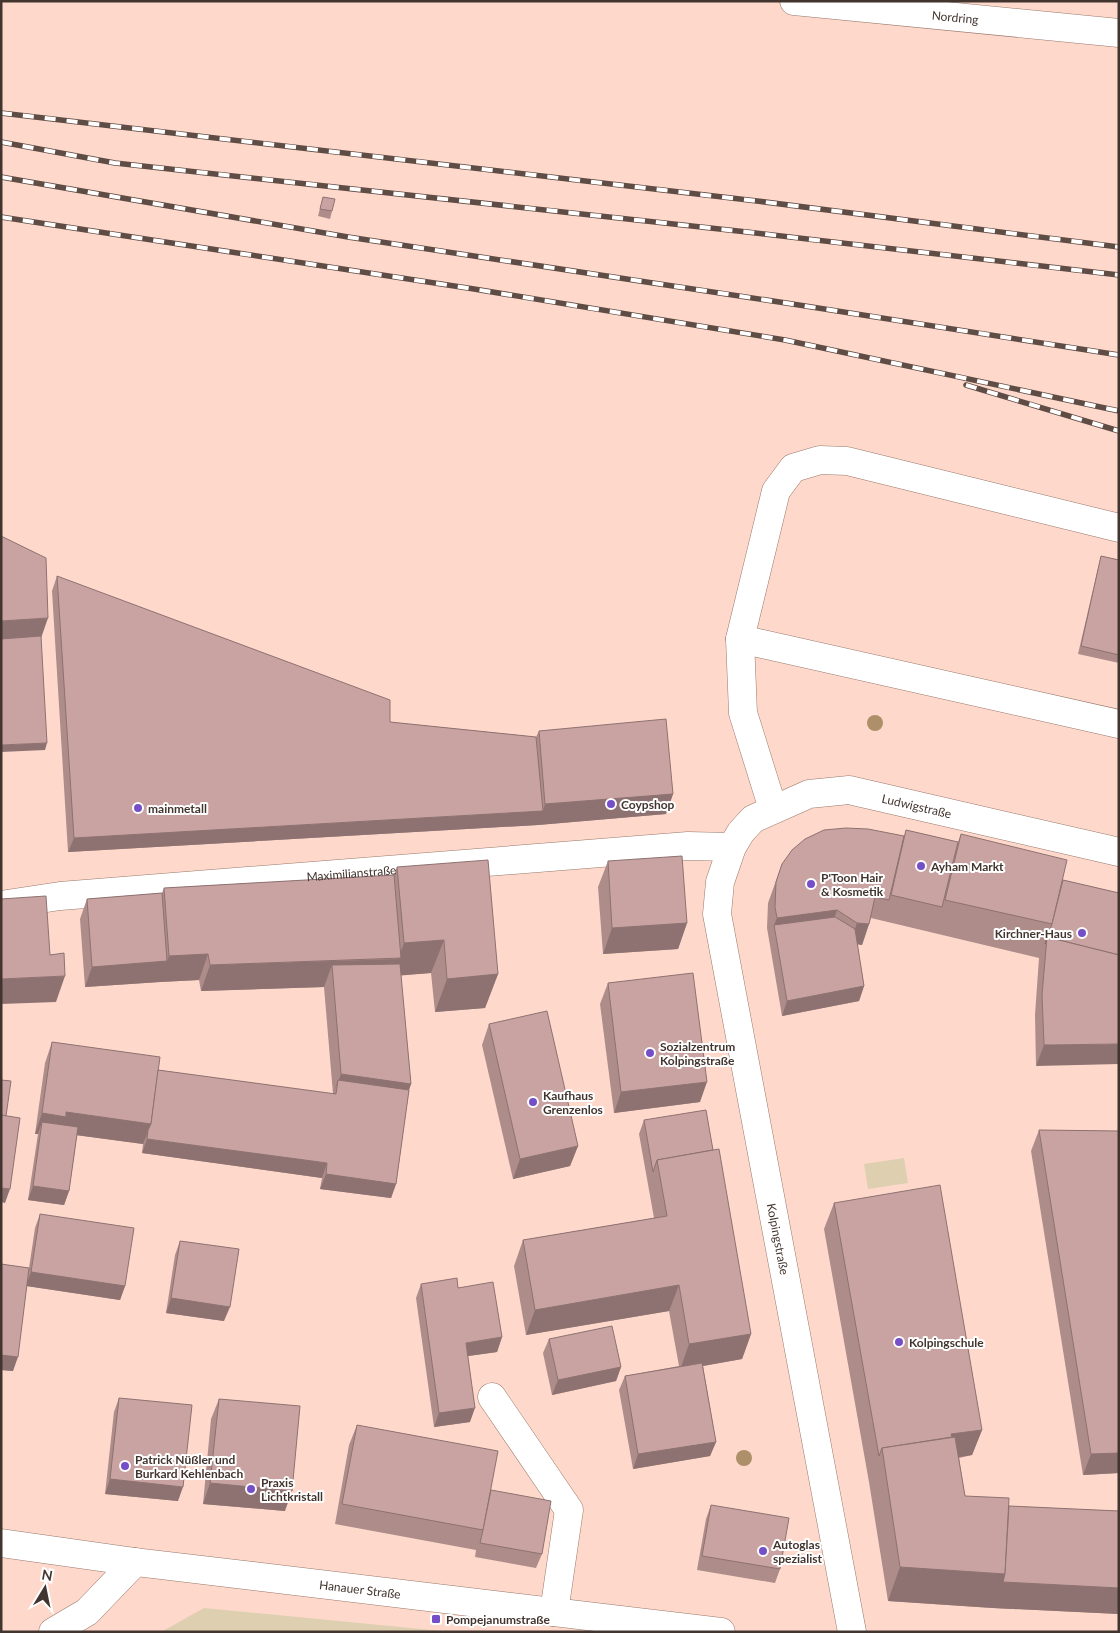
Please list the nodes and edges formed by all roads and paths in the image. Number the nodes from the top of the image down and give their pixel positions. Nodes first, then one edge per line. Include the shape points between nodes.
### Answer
1 (794, 1) edge
2 (1119, 33) edge
3 (1119, 528) edge
4 (740, 639) junction
5 (1119, 724) edge
6 (773, 809) junction
7 (732, 847) junction
8 (1119, 852) edge
9 (1, 905) edge
10 (492, 1397) dead end
11 (1, 1543) edge
12 (135, 1562) junction
13 (554, 1612) junction
14 (53, 1632) edge
15 (721, 1632) edge
16 (852, 1632) edge

1 - 2 street, Nordring
3 - 4 street via 847,461 820,460 793,468 776,491
4 - 5 street
4 - 6 street via 743,712
6 - 7 street, Ludwigstraße via 753,819
6 - 8 street, Ludwigstraße via 809,794 849,790
7 - 9 street, Maximilianstraße via 688,846 60,896
7 - 16 street, Kolpingstraße via 720,882 717,914
10 - 13 street via 569,1510
11 - 12 street, Hanauer Straße
12 - 13 street, Hanauer Straße
12 - 14 street via 87,1612
13 - 15 street, Hanauer Straße

